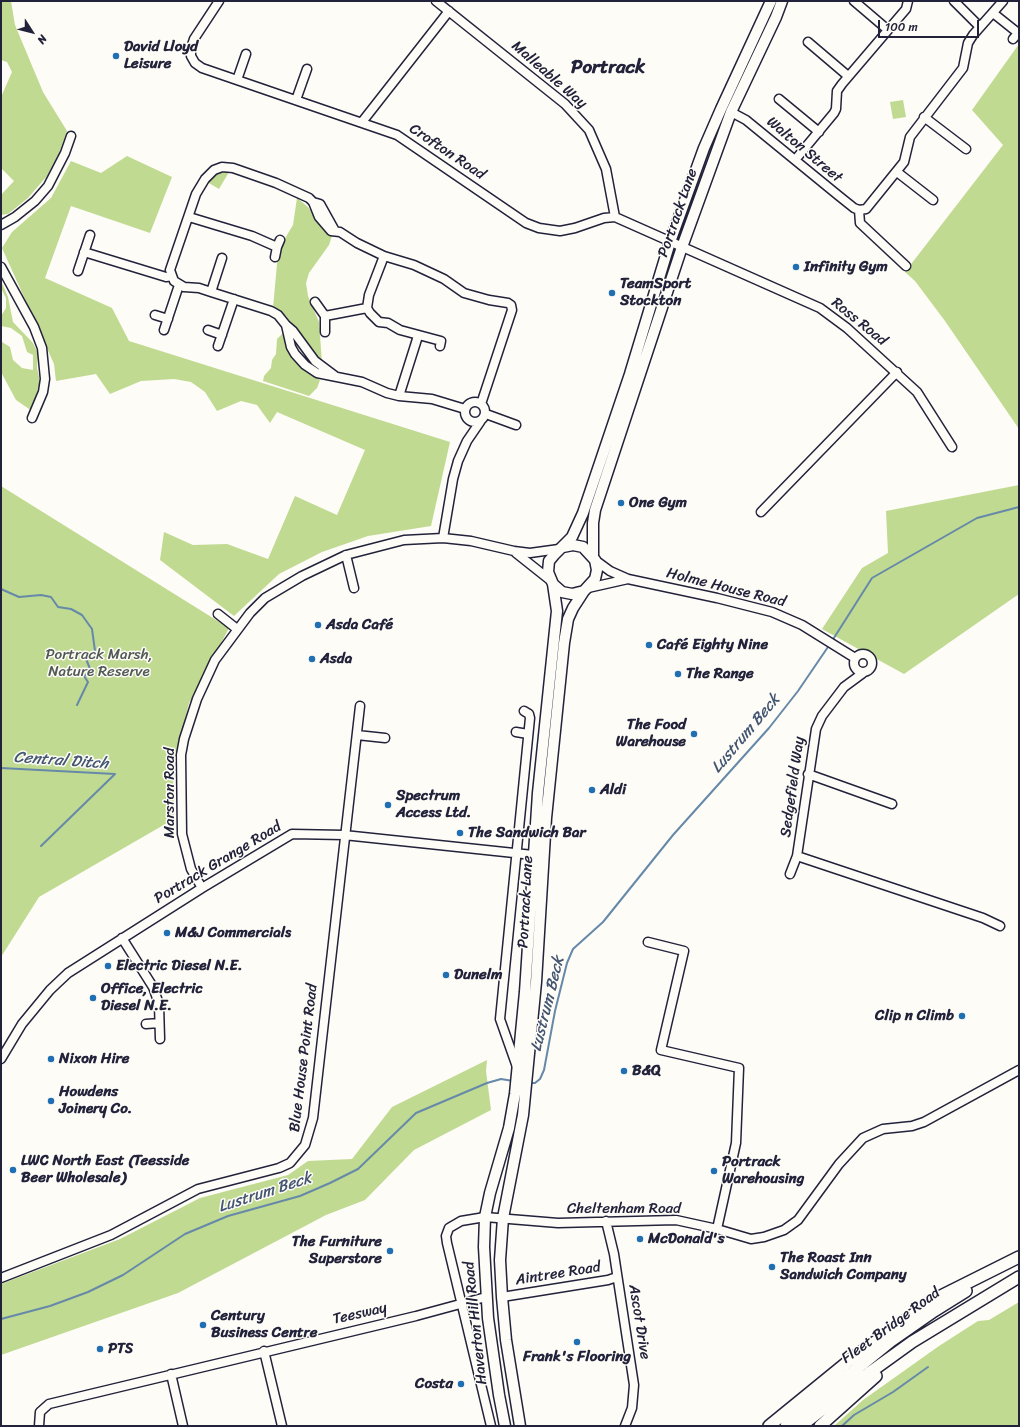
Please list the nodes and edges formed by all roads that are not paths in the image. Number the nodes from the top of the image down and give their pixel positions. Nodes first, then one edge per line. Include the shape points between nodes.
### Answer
1 (219, 1) edge
2 (436, 1) edge
3 (771, 1) edge
4 (782, 1) edge
5 (854, 1) edge
6 (908, 1) edge
7 (954, 1) edge
8 (1004, 1) edge
9 (449, 11) junction
10 (993, 13) junction
11 (980, 27) junction
12 (888, 30) junction
13 (1013, 39) dead end
14 (808, 42) dead end
15 (246, 54) dead end
16 (307, 69) dead end
17 (848, 76) junction
18 (237, 80) junction
19 (779, 99) dead end
20 (296, 100) junction
21 (731, 112) junction
22 (924, 117) junction
23 (362, 122) junction
24 (819, 132) junction
25 (71, 136) dead end
26 (966, 149) dead end
27 (794, 160) junction
28 (897, 172) junction
29 (934, 200) dead end
30 (859, 210) junction
31 (189, 217) junction
32 (615, 217) junction
33 (1, 225) edge
34 (90, 235) dead end
35 (670, 242) junction
36 (682, 247) junction
37 (84, 252) junction
38 (384, 256) junction
39 (221, 257) dead end
40 (275, 257) dead end
41 (906, 266) dead end
42 (1, 267) edge
43 (78, 271) dead end
44 (172, 276) junction
45 (179, 285) junction
46 (211, 292) junction
47 (234, 299) junction
48 (315, 302) dead end
49 (367, 308) junction
50 (155, 315) dead end
51 (325, 316) junction
52 (168, 319) junction
53 (286, 325) junction
54 (164, 330) dead end
55 (208, 330) dead end
56 (325, 332) dead end
57 (222, 335) junction
58 (418, 336) junction
59 (218, 346) dead end
60 (440, 346) dead end
61 (897, 372) junction
62 (336, 376) junction
63 (399, 396) junction
64 (481, 404) junction
65 (465, 408) junction
66 (486, 414) junction
67 (32, 418) dead end
68 (467, 419) junction
69 (480, 422) junction
70 (516, 425) dead end
71 (466, 441) junction
72 (952, 447) dead end
73 (761, 512) dead end
74 (443, 538) junction
75 (561, 548) junction
76 (514, 551) junction
77 (346, 555) junction
78 (594, 558) junction
79 (628, 579) junction
80 (551, 582) junction
81 (354, 588) dead end
82 (586, 590) junction
83 (218, 614) dead end
84 (237, 629) junction
85 (855, 661) junction
86 (863, 673) junction
87 (844, 687) junction
88 (360, 706) dead end
89 (524, 711) dead end
90 (516, 732) dead end
91 (357, 734) junction
92 (528, 734) junction
93 (385, 738) dead end
94 (808, 774) junction
95 (892, 804) dead end
96 (344, 835) junction
97 (516, 853) junction
98 (533, 855) junction
99 (797, 856) junction
100 (790, 874) dead end
101 (202, 888) junction
102 (1000, 926) dead end
103 (122, 938) junction
104 (648, 942) dead end
105 (159, 1023) junction
106 (146, 1024) dead end
107 (160, 1039) dead end
108 (1, 1059) edge
109 (517, 1070) junction
110 (1019, 1070) edge
111 (520, 1094) junction
112 (485, 1217) junction
113 (503, 1218) junction
114 (606, 1222) junction
115 (717, 1229) junction
116 (1019, 1258) edge
117 (618, 1277) junction
118 (1019, 1277) edge
119 (1, 1278) edge
120 (1019, 1285) edge
121 (486, 1297) junction
122 (502, 1297) junction
123 (462, 1304) junction
124 (264, 1351) junction
125 (171, 1374) junction
126 (39, 1426) edge
127 (183, 1426) edge
128 (282, 1426) edge
129 (491, 1426) edge
130 (505, 1426) edge
131 (520, 1426) edge
132 (625, 1426) edge
133 (769, 1426) edge
134 (786, 1426) edge
135 (801, 1426) edge
136 (820, 1426) edge

1 - 18 street, Crofton Road via 194,39 191,48 193,59 202,68
2 - 9 street, Malleable Way
3 - 35 main road, Portrack Lane via 720,109
4 - 21 main road, Portrack Lane
5 - 12 street
6 - 12 street via 906,9
7 - 11 street
8 - 10 street
9 - 23 street
9 - 32 street, Malleable Way via 565,104 589,130 606,169
10 - 11 street
10 - 13 street via 1018,33
11 - 22 street via 968,43 963,68
12 - 17 street
14 - 17 street
15 - 18 street
16 - 20 street
17 - 24 street via 837,91 836,109
18 - 20 street, Crofton Road
19 - 24 street
20 - 23 street, Crofton Road
21 - 27 street, Walton Street via 746,120
21 - 36 main road, Portrack Lane
22 - 26 street
22 - 28 street via 910,137 907,158
23 - 32 street, Crofton Road via 386,130 412,144 526,223 539,228 560,231
24 - 27 street
25 - 33 street via 48,186 35,201
27 - 30 street, Walton Street
28 - 29 street
28 - 30 street via 866,209
30 - 41 street via 860,223
31 - 38 street via 196,194 205,179 214,170 222,167 233,168 297,191 320,204 335,231
31 - 40 street via 278,244
31 - 44 street via 170,270
32 - 35 street
34 - 37 street
35 - 36 street, Ross Road
35 - 75 main road, Portrack Lane via 630,374 583,513 572,537
36 - 61 street, Ross Road via 820,308
36 - 78 main road, Portrack Lane via 595,510 592,523
37 - 43 street
37 - 44 street via 166,277
38 - 49 street via 371,289
38 - 64 street via 444,278 464,293 511,305 512,310
39 - 46 street
42 - 67 street via 34,327 42,348 45,379 43,392
44 - 45 street
45 - 46 street
45 - 52 street
46 - 47 street
47 - 53 street via 271,311
47 - 57 street
48 - 51 street
49 - 51 street
49 - 58 street via 379,322
50 - 52 street
51 - 56 street
52 - 54 street
53 - 62 street via 315,361
53 - 62 street via 291,347 299,360 317,373
55 - 57 street
57 - 59 street
58 - 60 street via 424,335 441,341
58 - 63 street
61 - 72 street, Ross Road via 917,392
61 - 73 street
62 - 63 street via 362,382
63 - 65 street
64 - 65 street via 470,403
64 - 66 street
65 - 68 street
66 - 69 street
66 - 70 street
68 - 69 street via 473,423
68 - 71 street
69 - 71 street
71 - 74 street via 453,479
74 - 76 street, Marston Road via 471,541
74 - 77 street, Marston Road via 404,540
75 - 76 street, Marston Road via 535,553
75 - 78 main road via 573,545 583,547
75 - 80 main road, Portrack Lane via 549,562
76 - 80 street, Marston Road
77 - 81 street
77 - 84 street, Marston Road via 302,576 265,598
78 - 79 street, Holme House Road via 610,571
78 - 82 main road, Portrack Lane via 597,570 595,579
79 - 82 street, Holme House Road
79 - 85 street, Holme House Road via 772,612 802,625 841,649
80 - 82 main road via 562,592 572,594
80 - 98 main road, Portrack Lane via 557,611
82 - 111 main road, Portrack Lane via 568,619 564,642 546,818 536,982 527,1074
83 - 84 street
84 - 101 street, Marston Road via 205,679 190,719 181,755 182,834 191,869
85 - 86 street via 858,671
85 - 86 street via 859,655 865,654 872,660 871,669
85 - 87 street
86 - 87 street, Sedgefield Way
87 - 94 street, Sedgefield Way via 822,716 816,729
88 - 91 street, Blue House Point Road
89 - 92 street, Portrack Lane via 529,714
90 - 92 street
91 - 93 street
91 - 96 street, Blue House Point Road
92 - 97 street, Portrack Lane
94 - 95 street
94 - 99 street, Sedgefield Way
96 - 97 street, Portrack Grange Road
96 - 101 street, Portrack Grange Road via 292,834
96 - 119 street, Blue House Point Road via 313,1118 308,1141 299,1154 290,1163 279,1168 198,1189 111,1235
97 - 98 street, Portrack Grange Road
97 - 109 street, Portrack Lane via 500,1019
98 - 109 main road, Portrack Lane via 526,985
99 - 100 street, Sedgefield Way
99 - 102 street via 983,918
101 - 103 street, Portrack Grange Road
103 - 105 street via 153,988 159,1004
103 - 108 street, Portrack Grange Road via 73,969 50,990 22,1024
104 - 115 street via 684,952 661,1050 739,1068 736,1143
105 - 106 street
105 - 107 street
109 - 111 main road, Portrack Lane
110 - 115 street, Cheltenham Road via 924,1122 883,1129 863,1138 839,1164 798,1220 784,1230 764,1237 751,1238
111 - 112 main road, Portrack Lane
111 - 113 main road, Portrack Lane via 520,1134
112 - 113 street, Cheltenham Road
112 - 121 main road, Haverton Hill Road
112 - 123 street, Cheltenham Road via 461,1220 449,1228 446,1236
113 - 114 street, Cheltenham Road via 558,1223
113 - 122 main road, Haverton Hill Road via 500,1260
114 - 115 street, Cheltenham Road via 676,1220
114 - 117 street, Ascot Drive
116 - 133 highway via 935,1299 850,1360
116 - 134 highway, Fleet Bridge Road via 909,1328
117 - 122 street, Aintree Road
117 - 132 street, Ascot Drive via 634,1385 632,1408
118 - 135 highway, Fleet Bridge Road via 912,1342
120 - 136 highway via 932,1337 875,1377
121 - 123 street, Teesway
121 - 130 main road, Haverton Hill Road
122 - 131 main road, Haverton Hill Road
123 - 124 street, Teesway
123 - 129 street, Cheltenham Road
124 - 125 street, Teesway
124 - 128 street
125 - 126 street, Teesway via 49,1404 40,1412
125 - 127 street

